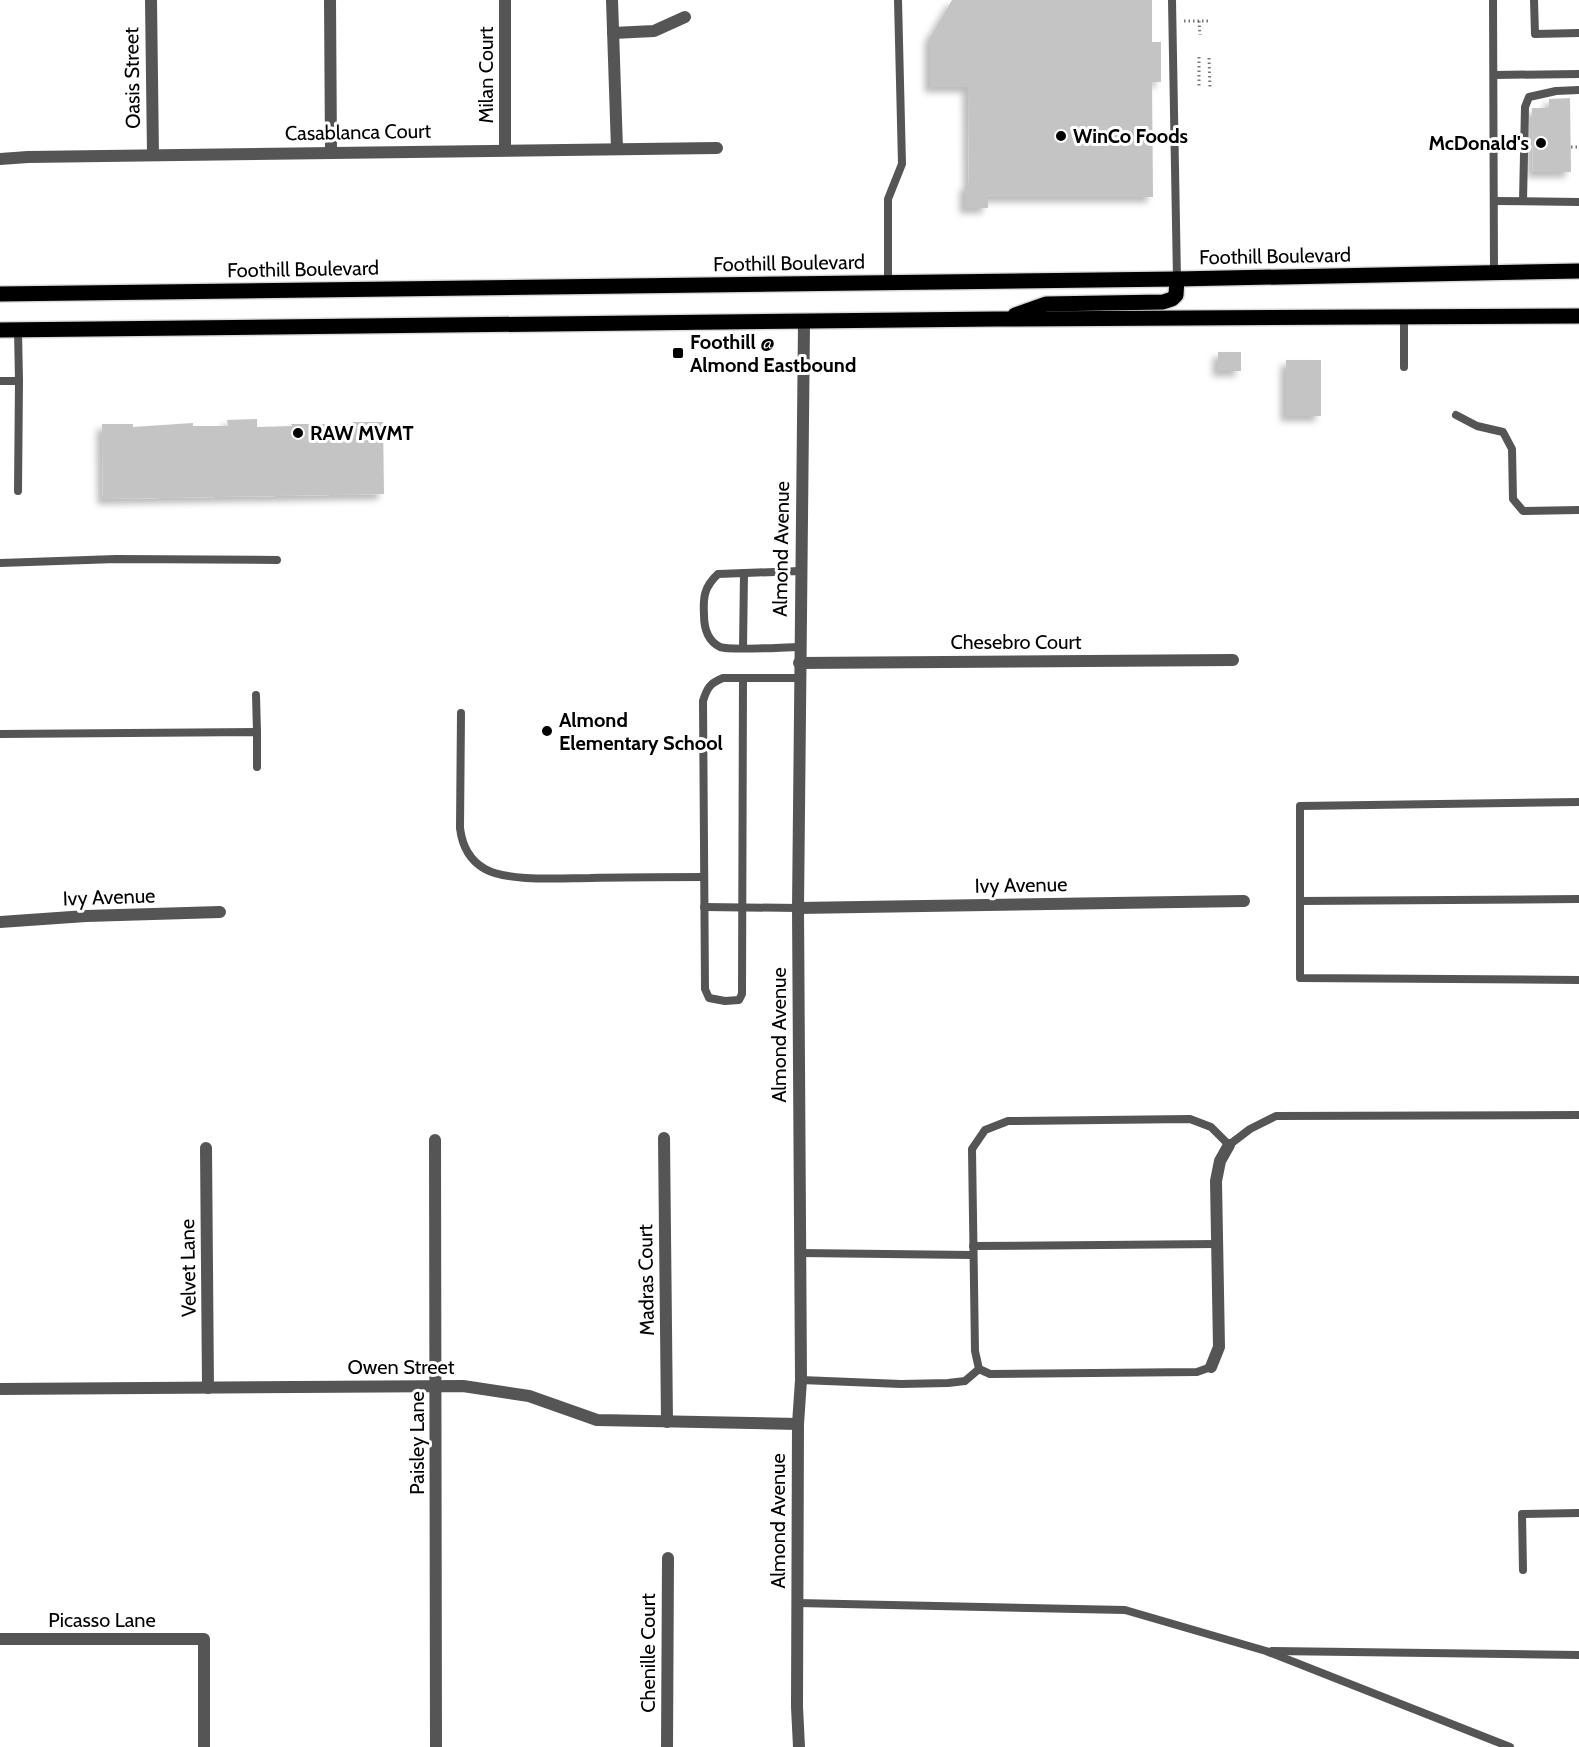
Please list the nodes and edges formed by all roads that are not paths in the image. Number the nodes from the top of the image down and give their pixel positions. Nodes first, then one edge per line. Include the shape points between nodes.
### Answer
1 (151, 0) edge
2 (330, 0) edge
3 (505, 0) edge
4 (612, 0) edge
5 (898, 0) edge
6 (1172, 0) edge
7 (1493, 0) edge
8 (1534, 0) edge
9 (685, 17) dead end
10 (613, 33) junction
11 (1579, 33) edge
12 (1579, 74) edge
13 (1494, 75) junction
14 (1579, 90) edge
15 (1566, 91) junction
16 (1579, 97) edge
17 (717, 148) dead end
18 (617, 149) junction
19 (505, 150) junction
20 (332, 152) junction
21 (153, 155) junction
22 (0, 159) edge
23 (1495, 201) junction
24 (1523, 201) junction
25 (1579, 202) edge
26 (1579, 271) edge
27 (1494, 272) junction
28 (1177, 279) junction
29 (888, 282) junction
30 (0, 294) edge
31 (1579, 316) edge
32 (1404, 317) junction
33 (1004, 319) junction
34 (804, 323) junction
35 (0, 330) edge
36 (18, 330) junction
37 (1404, 367) dead end
38 (0, 381) edge
39 (19, 381) junction
40 (1456, 415) dead end
41 (18, 491) dead end
42 (1579, 510) edge
43 (277, 560) dead end
44 (0, 563) edge
45 (800, 571) junction
46 (744, 573) junction
47 (799, 647) junction
48 (743, 648) junction
49 (1233, 660) dead end
50 (799, 663) junction
51 (743, 678) junction
52 (799, 678) junction
53 (256, 695) dead end
54 (461, 713) dead end
55 (257, 732) junction
56 (0, 734) edge
57 (257, 766) dead end
58 (1579, 802) edge
59 (704, 878) junction
60 (1579, 899) edge
61 (1244, 901) dead end
62 (1300, 901) junction
63 (704, 907) junction
64 (743, 908) junction
65 (798, 908) junction
66 (220, 912) dead end
67 (0, 922) edge
68 (1579, 980) edge
69 (1579, 1115) edge
70 (664, 1138) dead end
71 (435, 1140) dead end
72 (1229, 1144) junction
73 (206, 1148) dead end
74 (1217, 1244) junction
75 (973, 1251) junction
76 (799, 1253) junction
77 (1211, 1367) joint
78 (979, 1369) junction
79 (801, 1380) junction
80 (437, 1385) junction
81 (208, 1388) junction
82 (0, 1389) edge
83 (667, 1422) junction
84 (798, 1424) junction
85 (1579, 1513) edge
86 (668, 1558) dead end
87 (1523, 1570) dead end
88 (797, 1603) junction
89 (0, 1640) edge
90 (1266, 1651) junction
91 (1579, 1655) edge
92 (204, 1747) edge
93 (436, 1747) edge
94 (667, 1747) edge
95 (799, 1747) edge
96 (1510, 1747) edge

1 - 21 street, Oasis Street
2 - 20 street
3 - 19 street, Milan Court
4 - 10 street
5 - 29 lane via 902,164 888,199
6 - 28 lane
7 - 13 lane
8 - 11 lane via 1535,34
9 - 10 street via 654,31
10 - 18 street
12 - 13 lane
13 - 23 lane
14 - 15 lane
15 - 16 lane
15 - 24 lane via 1529,97 1525,107
17 - 18 street, Casablanca Court
18 - 19 street, Casablanca Court
19 - 20 street, Casablanca Court
20 - 21 street, Casablanca Court
21 - 22 street, Casablanca Court
23 - 24 lane
23 - 27 lane
24 - 25 lane
26 - 27 main road, Foothill Boulevard
27 - 28 main road, Foothill Boulevard
28 - 29 main road, Foothill Boulevard
28 - 33 main road via 1176,295 1163,302 1046,304
29 - 30 main road, Foothill Boulevard
31 - 32 main road
32 - 33 main road
32 - 37 lane
33 - 34 main road
34 - 36 main road
34 - 45 street, Almond Avenue
35 - 36 main road
36 - 39 lane
38 - 39 lane
39 - 41 lane
40 - 42 lane via 1477,426 1503,432 1512,449 1513,499 1523,512
43 - 44 lane
45 - 46 lane
45 - 47 street, Almond Avenue
46 - 48 lane
46 - 48 lane via 718,574 708,583 703,600 709,638 721,647
47 - 48 lane
47 - 50 street, Almond Avenue
49 - 50 street, Chesebro Court
50 - 52 street, Almond Avenue
51 - 52 lane
51 - 59 lane via 712,682 703,701
51 - 64 lane
52 - 65 street, Almond Avenue
53 - 55 lane
54 - 59 lane via 462,843 483,868 540,878
55 - 56 lane
55 - 57 lane
58 - 62 lane via 1300,806
59 - 63 lane
60 - 62 lane
61 - 65 street, Ivy Avenue
62 - 68 lane via 1300,978
63 - 64 lane
63 - 64 lane via 705,989 709,998 726,1001 740,1000 742,994
64 - 65 lane
65 - 76 street, Almond Avenue
66 - 67 street, Ivy Avenue
69 - 72 lane via 1276,1116
70 - 83 street, Madras Court
71 - 80 street, Paisley Lane
72 - 74 street via 1216,1181
72 - 75 lane via 1211,1127 1190,1119 1008,1121 985,1130 972,1149
73 - 81 street, Velvet Lane
74 - 75 lane
74 - 77 street via 1219,1347
75 - 76 lane
75 - 78 lane via 975,1351
76 - 79 street, Almond Avenue
77 - 78 lane via 1197,1372 990,1374
78 - 79 lane via 965,1381 948,1383
79 - 84 street, Almond Avenue
80 - 81 street, Owen Street
80 - 83 street, Owen Street via 529,1396 597,1420
80 - 93 street, Paisley Lane
81 - 82 street, Owen Street
83 - 84 street, Owen Street
84 - 88 street, Almond Avenue
85 - 87 lane via 1522,1514
86 - 94 street, Chenille Court
88 - 90 lane via 1125,1610
88 - 95 street, Almond Avenue
89 - 92 street, Picasso Lane via 204,1640
90 - 91 lane
90 - 96 lane

